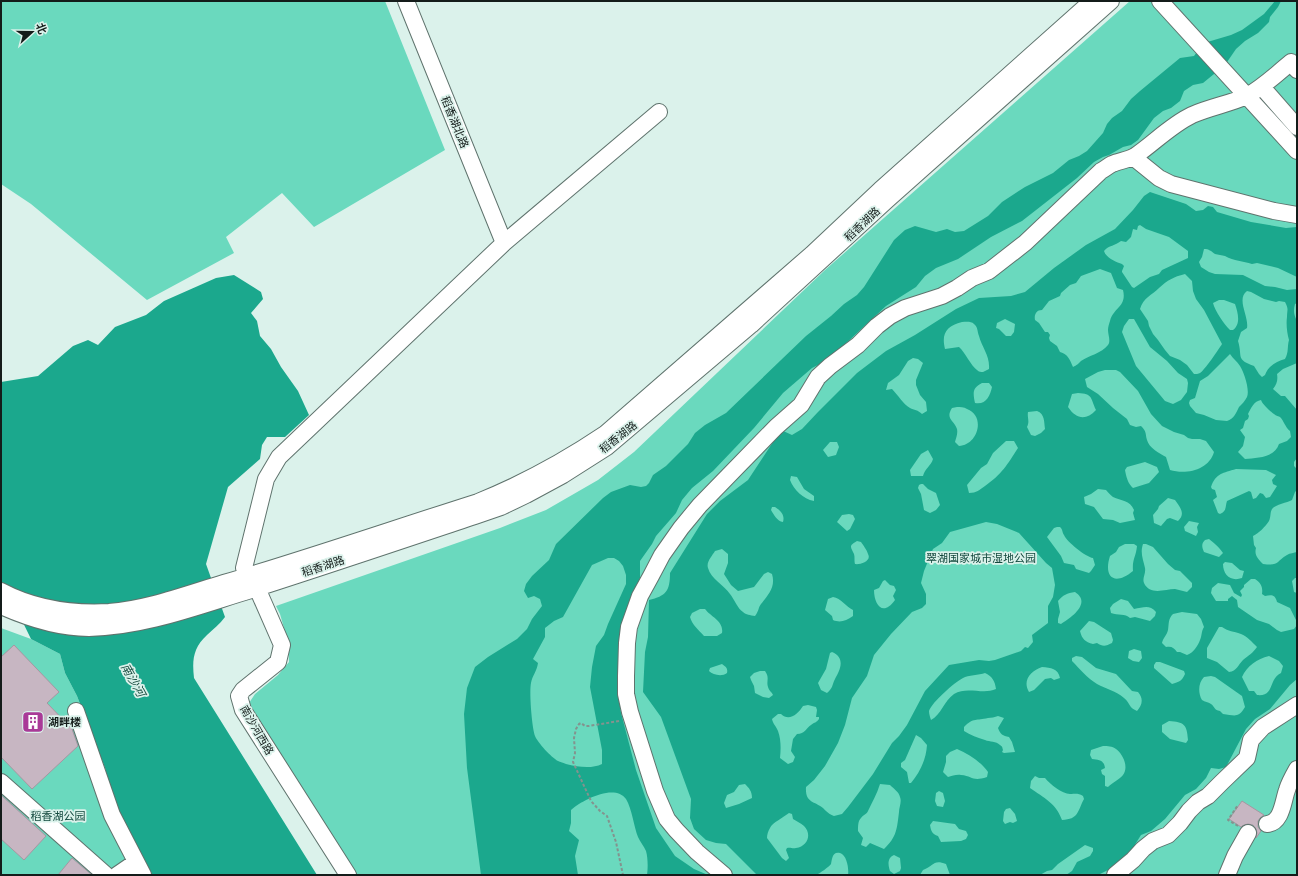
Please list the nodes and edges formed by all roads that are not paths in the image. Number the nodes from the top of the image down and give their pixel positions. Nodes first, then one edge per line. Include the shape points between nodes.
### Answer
1 (406, 1) edge
2 (1092, 1) edge
3 (1111, 1) edge
4 (1160, 1) edge
5 (1297, 70) edge
6 (1262, 87) junction
7 (1247, 96) junction
8 (659, 112) dead end
9 (1297, 127) edge
10 (1297, 151) edge
11 (1133, 157) junction
12 (1297, 215) edge
13 (504, 243) junction
14 (253, 582) junction
15 (228, 589) junction
16 (1, 591) edge
17 (1, 606) edge
18 (1297, 705) edge
19 (76, 711) dead end
20 (1297, 769) edge
21 (1, 782) edge
22 (1267, 824) dead end
23 (1248, 833) dead end
24 (139, 868) edge
25 (106, 875) edge
26 (117, 875) edge
27 (348, 875) edge
28 (724, 875) edge
29 (1115, 875) edge
30 (1227, 875) edge

1 - 13 street, 稻香湖北路
2 - 14 street, 稻香湖路 via 812,254 605,434 574,455 503,492
3 - 14 street, 稻香湖路 via 751,325 607,447 563,475 501,507 354,557
4 - 7 street
5 - 6 street via 1291,62
6 - 7 street
6 - 9 street
7 - 10 street
7 - 11 street via 1210,107 1191,116
8 - 13 street
11 - 12 street via 1159,178 1172,184
11 - 28 street via 1101,171 1024,243 989,271 942,296 905,308 877,326 818,377 800,405 700,505 662,555 640,596 629,626 626,694 643,756 667,819 697,852
13 - 14 street via 279,457 266,479 244,568
14 - 15 street, 稻香湖路
14 - 27 street, 南沙河西路 via 282,645 278,662 243,690 240,696 243,710
15 - 16 street, 稻香湖路 via 136,609 84,613 47,609
15 - 17 street, 稻香湖路 via 153,619 88,628 23,616
18 - 29 street via 1263,727 1251,740 1247,758 1208,796 1189,810 1168,835 1142,849
19 - 24 street via 112,815
20 - 22 street via 1278,817
21 - 25 street
23 - 30 street
24 - 26 street

